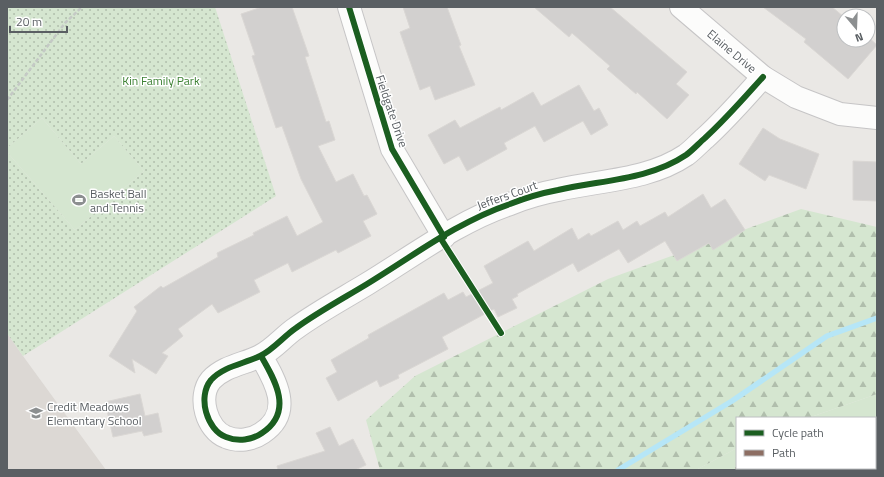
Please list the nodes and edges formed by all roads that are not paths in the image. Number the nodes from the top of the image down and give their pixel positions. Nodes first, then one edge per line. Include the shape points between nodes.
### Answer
1 (349, 7) edge
2 (681, 7) edge
3 (763, 77) junction
4 (877, 118) edge
5 (444, 236) junction
6 (261, 356) dead end

1 - 5 street, Fieldgate Drive via 392,149
2 - 3 street, Elaine Drive
3 - 4 street, Elaine Drive via 796,97 840,114
3 - 5 street, Jeffers Court via 720,124 687,154 650,172 556,190 509,204 486,213
5 - 6 street, Jeffers Court via 296,328

